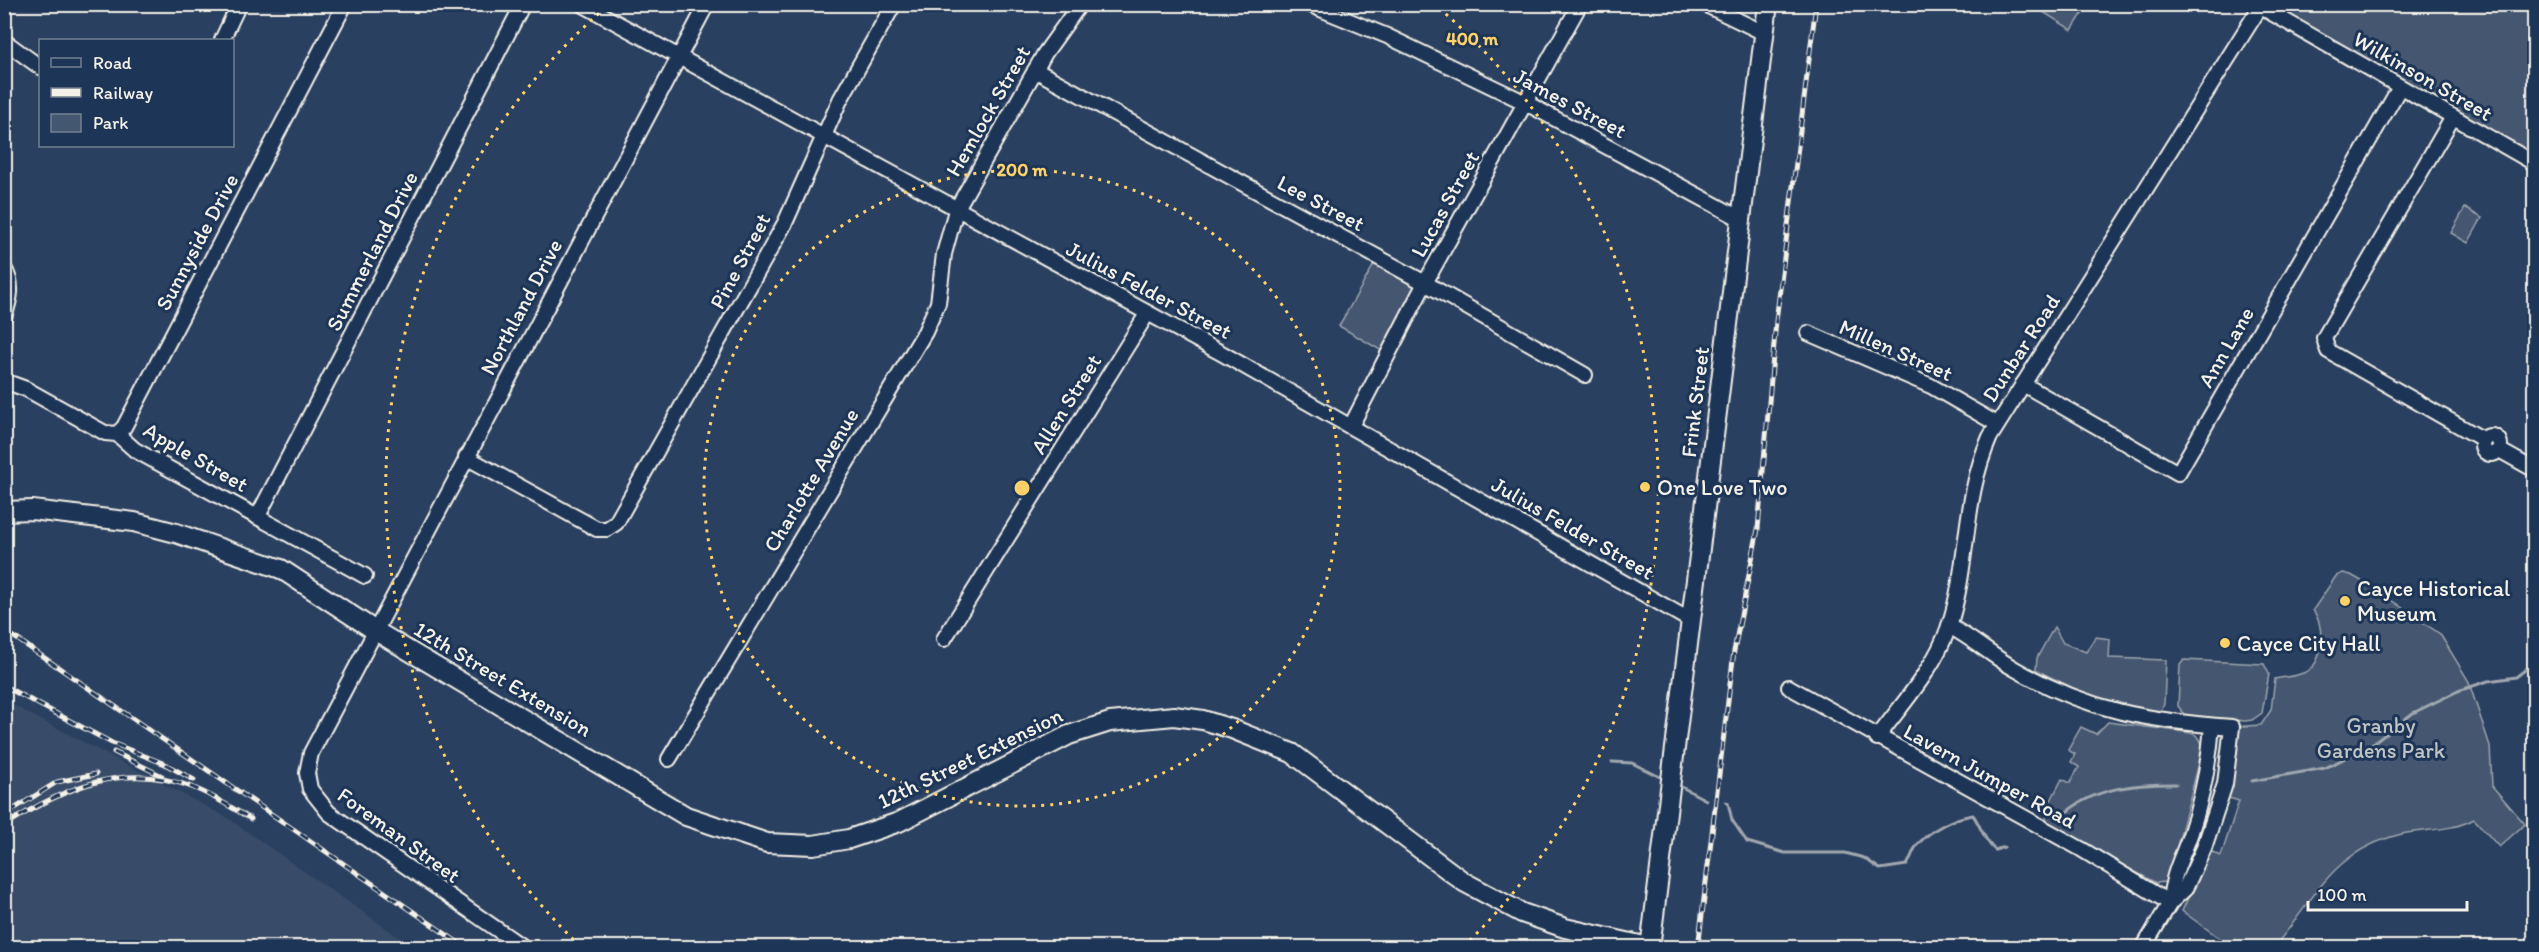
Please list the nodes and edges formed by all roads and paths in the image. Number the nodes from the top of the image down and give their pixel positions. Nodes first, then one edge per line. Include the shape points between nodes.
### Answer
1 (239, 4) edge
2 (345, 4) edge
3 (523, 4) edge
4 (582, 4) edge
5 (706, 4) edge
6 (894, 4) edge
7 (1080, 4) edge
8 (1308, 4) edge
9 (1580, 4) edge
10 (1704, 4) edge
11 (1768, 4) edge
12 (2261, 6) edge
13 (1764, 33) junction
14 (222, 39) edge
15 (4, 41) edge
16 (677, 57) junction
17 (39, 66) edge
18 (1035, 70) junction
19 (2400, 87) junction
20 (1526, 103) junction
21 (2453, 117) junction
22 (824, 137) junction
23 (2535, 163) edge
24 (956, 210) junction
25 (1741, 219) junction
26 (4, 268) edge
27 (1425, 283) junction
28 (1148, 314) junction
29 (4, 317) edge
30 (1808, 333) dead end
31 (1585, 375) dead end
32 (4, 381) edge
33 (2023, 384) junction
34 (1997, 424) junction
35 (1351, 426) junction
36 (117, 434) junction
37 (466, 457) junction
38 (2533, 469) dead end
39 (4, 511) edge
40 (258, 516) junction
41 (365, 576) dead end
42 (1691, 621) junction
43 (1949, 626) junction
44 (374, 630) junction
45 (944, 639) dead end
46 (1789, 687) dead end
47 (2212, 726) junction
48 (1877, 738) junction
49 (669, 759) dead end
50 (2170, 903) junction
51 (1651, 947) edge
52 (524, 948) edge
53 (2143, 948) edge

1 - 14 street
2 - 36 street, Sunnyside Drive
3 - 40 street, Summerland Drive
4 - 16 street, Julius Felder Street
5 - 16 street, Northland Drive
6 - 22 street, Pine Street
7 - 18 street, Hemlock Street
8 - 20 street, James Street via 1387,36
9 - 20 street, Lucas Street
10 - 13 street
11 - 13 main road, Frink Street
12 - 19 street, Wilkinson Street
12 - 33 street, Dunbar Road
13 - 25 main road, Frink Street
15 - 17 street
16 - 22 street, Julius Felder Street
16 - 37 street, Northland Drive
18 - 24 street, Hemlock Street
18 - 27 street, Lee Street
19 - 21 street, Wilkinson Street
19 - 33 street, Ann Lane via 2178,473
20 - 25 street, James Street
20 - 27 street, Lucas Street
21 - 23 street, Wilkinson Street
21 - 38 street via 2324,338 2328,351 2484,440 2486,453 2499,450
22 - 24 street, Julius Felder Street
22 - 37 street, Pine Street via 785,223 720,342 622,515 607,529 597,529
24 - 28 street, Julius Felder Street
24 - 49 street, Charlotte Avenue via 934,313
25 - 42 main road, Frink Street
26 - 29 street via 11,294
27 - 31 street, Lee Street
27 - 35 street, Lucas Street
28 - 35 street, Julius Felder Street
28 - 45 street, Allen Street
30 - 34 street, Millen Street via 1931,386
32 - 36 street, Apple Street via 105,433
33 - 34 street, Dunbar Road
34 - 43 street, Dunbar Road via 1970,503 1959,586
35 - 42 street, Julius Felder Street
36 - 40 street, Apple Street via 135,450
37 - 44 street, Northland Drive
39 - 44 main road, 12th Street Extension via 32,510 134,522 176,533 281,569
40 - 41 street, Apple Street
42 - 51 main road, Frink Street
43 - 47 street via 2016,670 2085,702 2149,720
43 - 48 street, Dunbar Road via 1930,665
44 - 51 main road, 12th Street Extension via 686,816 767,843 813,845 849,839 899,822 1069,735 1110,722 1174,716 1203,720 1292,753 1464,882 1522,913 1565,928
44 - 52 street, Foreman Street via 315,744 307,773 315,798 329,813
46 - 48 street, Lavern Jumper Road
47 - 50 street via 2206,780 2191,834 2171,880
47 - 50 street via 2232,727 2225,784 2214,822 2185,889
48 - 50 street, Lavern Jumper Road via 2081,849
50 - 53 street

